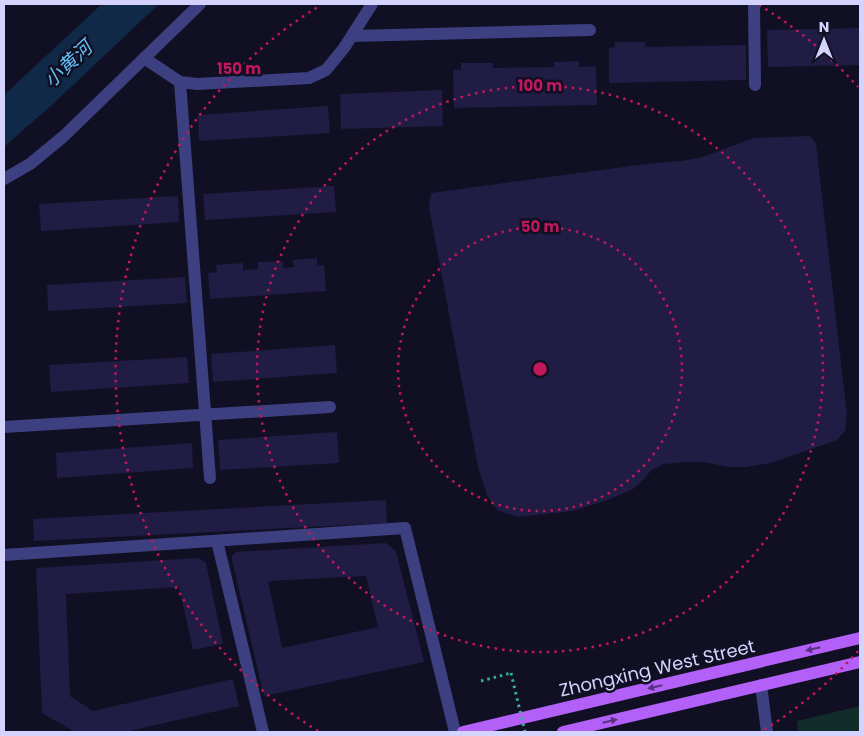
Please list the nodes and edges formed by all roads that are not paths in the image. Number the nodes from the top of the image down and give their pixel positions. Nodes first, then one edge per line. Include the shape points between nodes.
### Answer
1 (200, 4) edge
2 (372, 4) edge
3 (754, 4) edge
4 (590, 30) dead end
5 (352, 36) junction
6 (144, 58) junction
7 (180, 82) junction
8 (755, 85) dead end
9 (4, 180) edge
10 (330, 407) dead end
11 (205, 415) junction
12 (4, 427) edge
13 (210, 478) dead end
14 (217, 541) junction
15 (4, 555) edge
16 (860, 638) edge
17 (860, 662) edge
18 (761, 685) junction
19 (263, 732) edge
20 (456, 732) edge
21 (463, 732) edge
22 (562, 732) edge
23 (767, 732) edge

1 - 6 street
2 - 5 street
3 - 8 street
4 - 5 street
5 - 7 street via 326,70 309,78
6 - 7 street
6 - 9 street via 64,136
7 - 11 street
10 - 11 street
11 - 12 street
11 - 13 street
14 - 15 street
14 - 19 street
14 - 20 street via 405,528
16 -> 21 main road, Zhongxing West Street
17 - 18 main road
22 -> 18 main road
18 - 23 street

